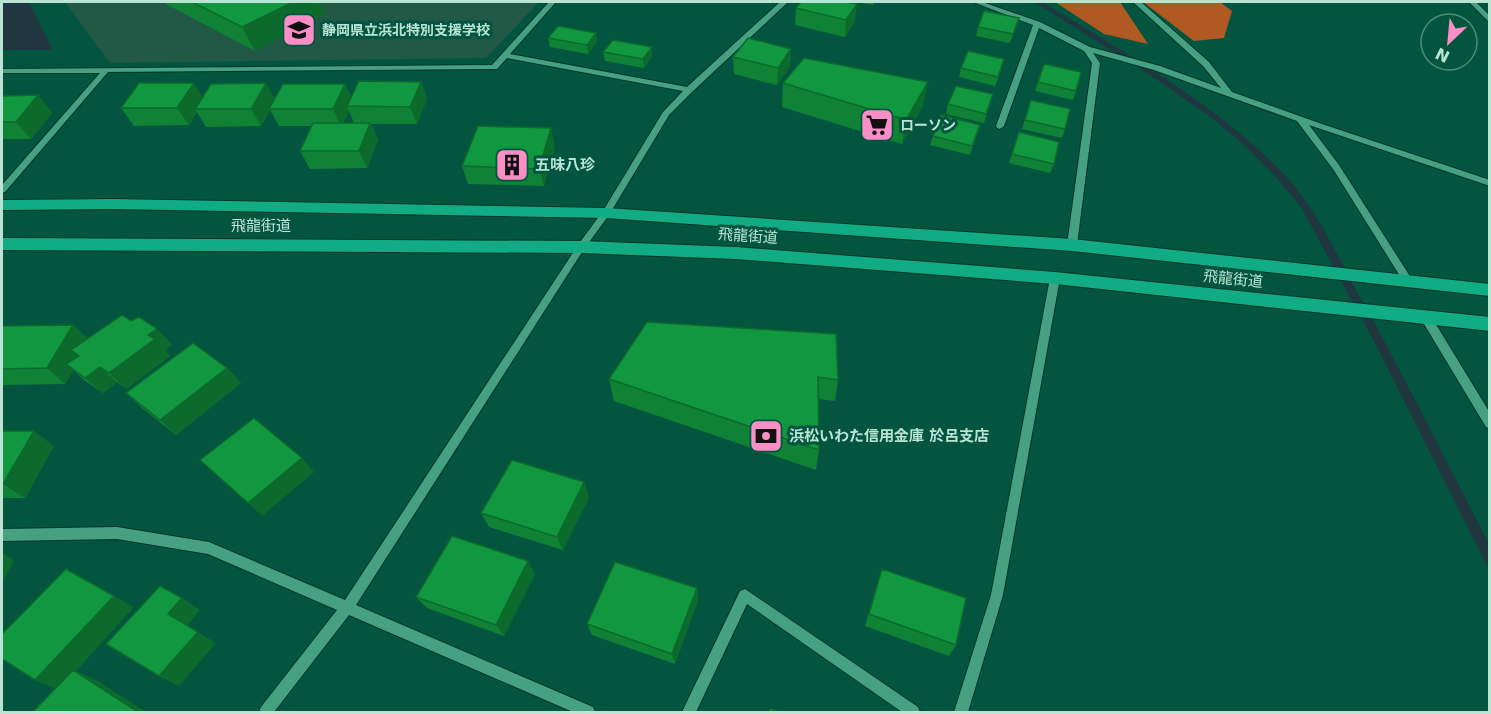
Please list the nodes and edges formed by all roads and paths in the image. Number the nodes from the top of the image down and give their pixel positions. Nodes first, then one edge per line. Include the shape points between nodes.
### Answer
1 (552, 2) edge
2 (784, 2) edge
3 (977, 2) edge
4 (1137, 2) edge
5 (1473, 2) edge
6 (1490, 21) edge
7 (1037, 24) junction
8 (1087, 49) junction
9 (505, 55) junction
10 (2, 71) edge
11 (105, 71) junction
12 (689, 90) junction
13 (1228, 92) junction
14 (1300, 119) junction
15 (1000, 126) dead end
16 (1490, 183) edge
17 (2, 190) edge
18 (2, 205) edge
19 (606, 213) junction
20 (2, 244) edge
21 (1072, 245) junction
22 (581, 247) junction
23 (1055, 278) junction
24 (1408, 281) junction
25 (1490, 290) edge
26 (1425, 316) junction
27 (1490, 324) edge
28 (1490, 424) edge
29 (2, 535) edge
30 (347, 608) junction
31 (266, 712) edge
32 (588, 712) edge
33 (688, 712) edge
34 (913, 712) edge
35 (961, 712) edge

1 - 9 street
2 - 12 street
3 - 7 street
4 - 13 street via 1206,64
5 - 6 street
7 - 8 street
7 - 15 street
8 - 13 street
8 - 21 street via 1096,63
9 - 11 street via 494,67
9 - 12 street
10 - 11 street
11 - 17 street
12 - 19 street via 666,114
13 - 14 street
14 - 16 street
14 - 24 street via 1336,167
18 - 19 highway, 飛龍街道
19 - 21 highway, 飛龍街道
19 - 22 street
20 - 22 highway, 飛龍街道
21 - 24 highway, 飛龍街道
22 - 23 highway, 飛龍街道 via 736,253
22 - 30 street
23 - 26 highway, 飛龍街道
23 - 35 street via 998,595
24 - 25 highway, 飛龍街道
26 - 27 highway, 飛龍街道
26 - 28 street
29 - 30 street via 117,533 209,548
30 - 31 street
30 - 32 street
33 - 34 street via 745,595

